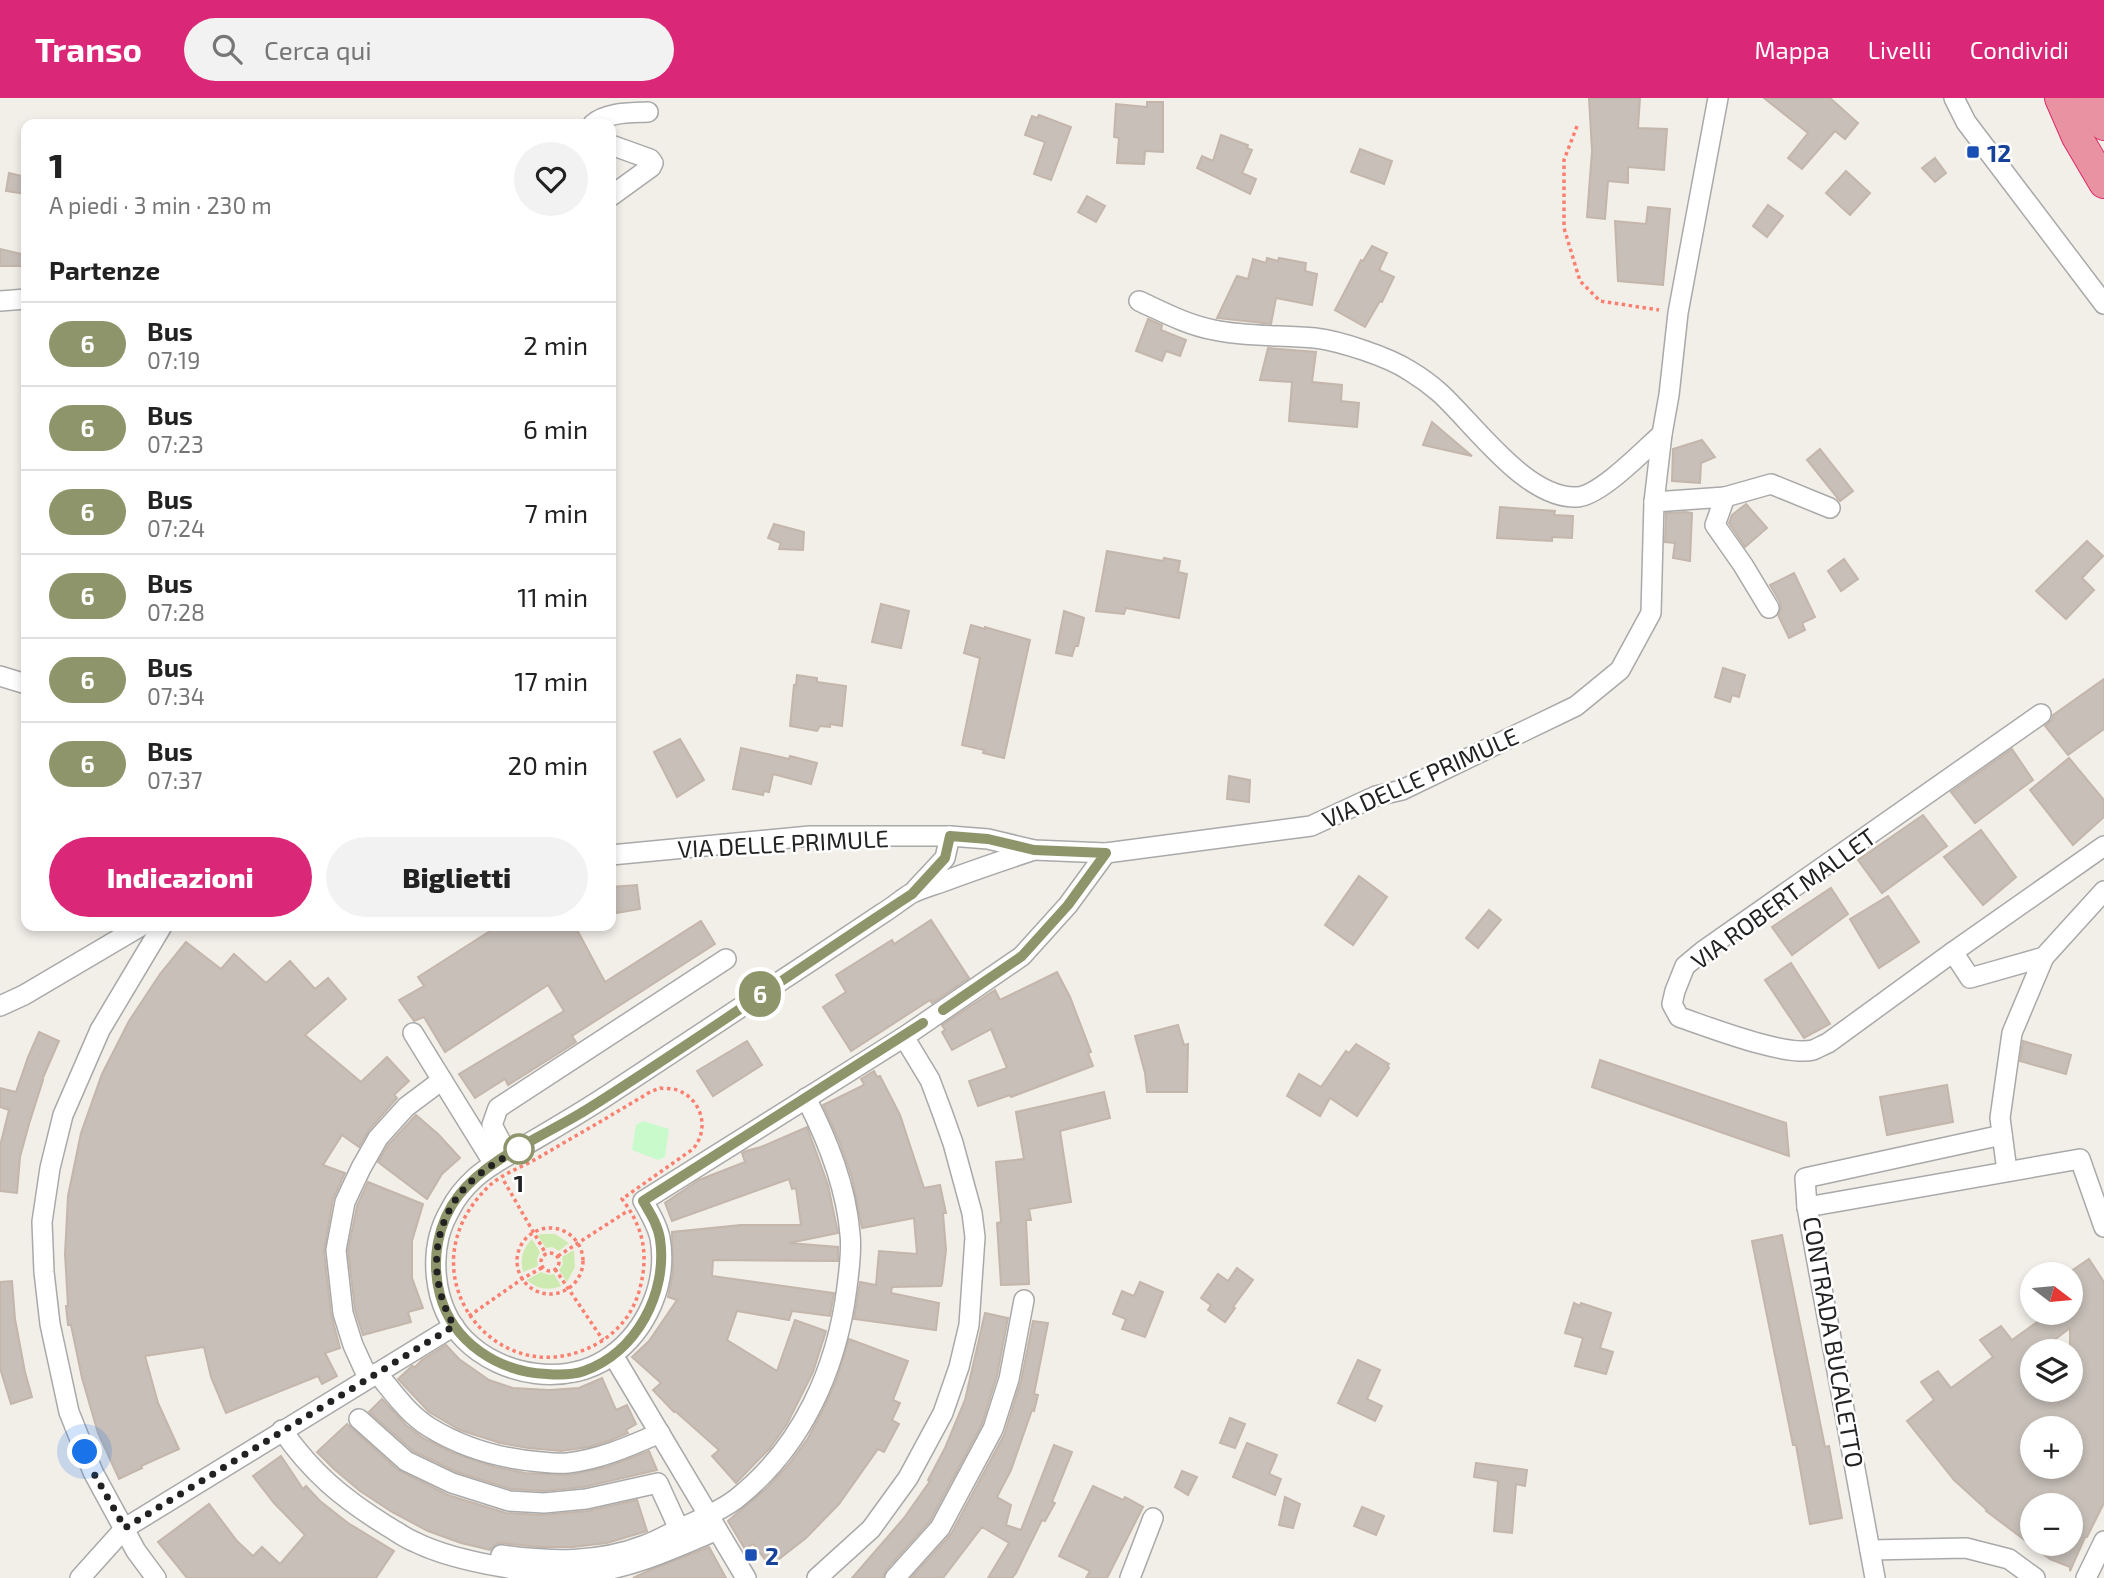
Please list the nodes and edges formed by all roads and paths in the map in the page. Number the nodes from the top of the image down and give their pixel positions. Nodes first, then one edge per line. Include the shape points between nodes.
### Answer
1 (1718, 98) edge
2 (1954, 98) edge
3 (2044, 98) edge
4 (2060, 98) edge
5 (2091, 98) edge
6 (648, 112) dead end
7 (599, 119) edge
8 (1577, 125) dead end
9 (2104, 125) edge
10 (616, 147) edge
11 (2104, 184) edge
12 (616, 192) edge
13 (2104, 198) edge
14 (21, 299) edge
15 (0, 301) edge
16 (1139, 301) dead end
17 (2104, 304) edge
18 (1678, 313) junction
19 (1662, 434) junction
20 (1725, 497) junction
21 (1654, 502) junction
22 (1830, 508) dead end
23 (1769, 608) dead end
24 (0, 676) edge
25 (21, 682) edge
26 (2041, 714) dead end
27 (950, 836) junction
28 (2104, 846) edge
29 (1034, 850) junction
30 (1106, 853) junction
31 (616, 855) edge
32 (2104, 891) edge
33 (912, 894) junction
34 (133, 931) edge
35 (159, 931) edge
36 (1953, 952) junction
37 (2045, 957) junction
38 (726, 959) dead end
39 (0, 1006) edge
40 (414, 1034) dead end
41 (904, 1037) junction
42 (442, 1080) junction
43 (806, 1098) junction
44 (2002, 1135) junction
45 (501, 1166) junction
46 (2007, 1171) junction
47 (637, 1205) junction
48 (1807, 1207) junction
49 (2104, 1227) edge
50 (534, 1232) junction
51 (578, 1243) junction
52 (546, 1254) junction
53 (558, 1256) junction
54 (543, 1266) junction
55 (555, 1269) junction
56 (522, 1279) junction
57 (568, 1289) junction
58 (1024, 1300) dead end
59 (462, 1321) junction
60 (608, 1347) junction
61 (373, 1376) junction
62 (359, 1419) dead end
63 (288, 1427) junction
64 (660, 1433) junction
65 (1153, 1518) dead end
66 (713, 1522) junction
67 (125, 1528) junction
68 (679, 1529) junction
69 (2104, 1541) edge
70 (1870, 1550) junction
71 (80, 1578) edge
72 (156, 1578) edge
73 (747, 1578) edge
74 (817, 1578) edge
75 (895, 1578) edge
76 (1130, 1578) edge
77 (1875, 1578) edge
78 (2035, 1578) edge
79 (2086, 1578) edge

1 - 18 street, VIA DELLE PRIMULE
2 - 17 street via 1966,121
3 - 13 street via 2078,165
4 - 11 highway
5 - 9 highway
6 - 7 street
8 - 18 path via 1564,160 1564,228 1580,281 1600,301
10 - 12 street via 653,163
14 - 15 street
16 - 19 street via 1214,330 1319,338 1409,370 1440,393 1486,443 1553,494 1579,497 1598,490
18 - 19 street, VIA DELLE PRIMULE
19 - 21 street, VIA DELLE PRIMULE
20 - 21 street
20 - 22 street via 1771,484
20 - 23 street via 1715,525
21 - 30 street, VIA DELLE PRIMULE via 1651,613 1620,670 1576,706 1402,790 1376,796 1311,826
24 - 25 street
26 - 36 street, VIA ROBERT MALLET via 1703,951 1685,966 1672,1004 1679,1017 1758,1043 1796,1051 1813,1049 1828,1043
27 - 29 street, VIA DELLE PRIMULE
27 - 31 street, VIA DELLE PRIMULE via 810,836
27 - 33 street via 945,858
28 - 36 street, VIA ROBERT MALLET
29 - 30 street, VIA DELLE PRIMULE
29 - 33 street
30 - 41 street via 1022,956
32 - 37 street
33 - 45 street
34 - 39 street
35 - 67 street via 100,1030 63,1115 42,1222 50,1324 69,1412 93,1472
36 - 37 street via 1970,978
37 - 44 street via 2012,1033 2000,1118
38 - 45 street via 498,1108 492,1125
40 - 42 street
41 - 43 street
41 - 74 street via 930,1080 972,1213 975,1237 969,1325 943,1413 908,1478 871,1529
42 - 45 street
42 - 61 street via 406,1107 378,1138 345,1202 336,1250 343,1313
43 - 47 street
43 - 66 street via 836,1166 846,1206 850,1236 844,1310 822,1385 796,1434
44 - 46 street
44 - 48 street via 1805,1178
45 - 47 path via 583,1132 650,1091 676,1089 698,1105 702,1117 699,1142 622,1199
45 - 50 path
45 - 59 path via 457,1236 453,1273
45 - 59 street via 476,1177 442,1224 438,1241 440,1296
46 - 48 street, CONTRADA BUCALETTO
46 - 49 street, CONTRADA BUCALETTO via 2080,1159
47 - 51 path
47 - 60 path via 635,1217 643,1240 642,1282 631,1312
47 - 60 street via 655,1223 660,1238 656,1294 637,1331
48 - 70 street, CONTRADA BUCALETTO
50 - 51 path via 558,1229
50 - 52 path
50 - 56 path via 517,1256
51 - 53 path
51 - 57 path via 582,1268
52 - 53 path
52 - 54 path via 541,1259
53 - 55 path
54 - 55 path
54 - 56 path
55 - 57 path
56 - 57 path via 539,1293
56 - 59 path
57 - 60 path
58 - 75 street via 1009,1379 993,1429 940,1528
59 - 60 path via 528,1354 565,1356
59 - 60 street via 464,1339 476,1349 526,1372 561,1375 582,1371 599,1364
59 - 61 street
60 - 64 street
61 - 63 street
61 - 64 street via 428,1426 488,1454 522,1461 566,1464 598,1458
62 - 68 street via 406,1461 452,1483 509,1501 586,1499 658,1483
63 - 66 street via 301,1457 334,1490 415,1543 471,1562 536,1574 580,1574 651,1558
63 - 67 street
63 - 68 street via 341,1482 370,1504 419,1532 474,1551 538,1560 579,1560 617,1554
64 - 66 street
65 - 76 street
66 - 68 street
66 - 73 street
67 - 71 street
67 - 72 street
69 - 79 street
70 - 77 street, CONTRADA BUCALETTO
70 - 78 street via 1966,1548 2009,1559

